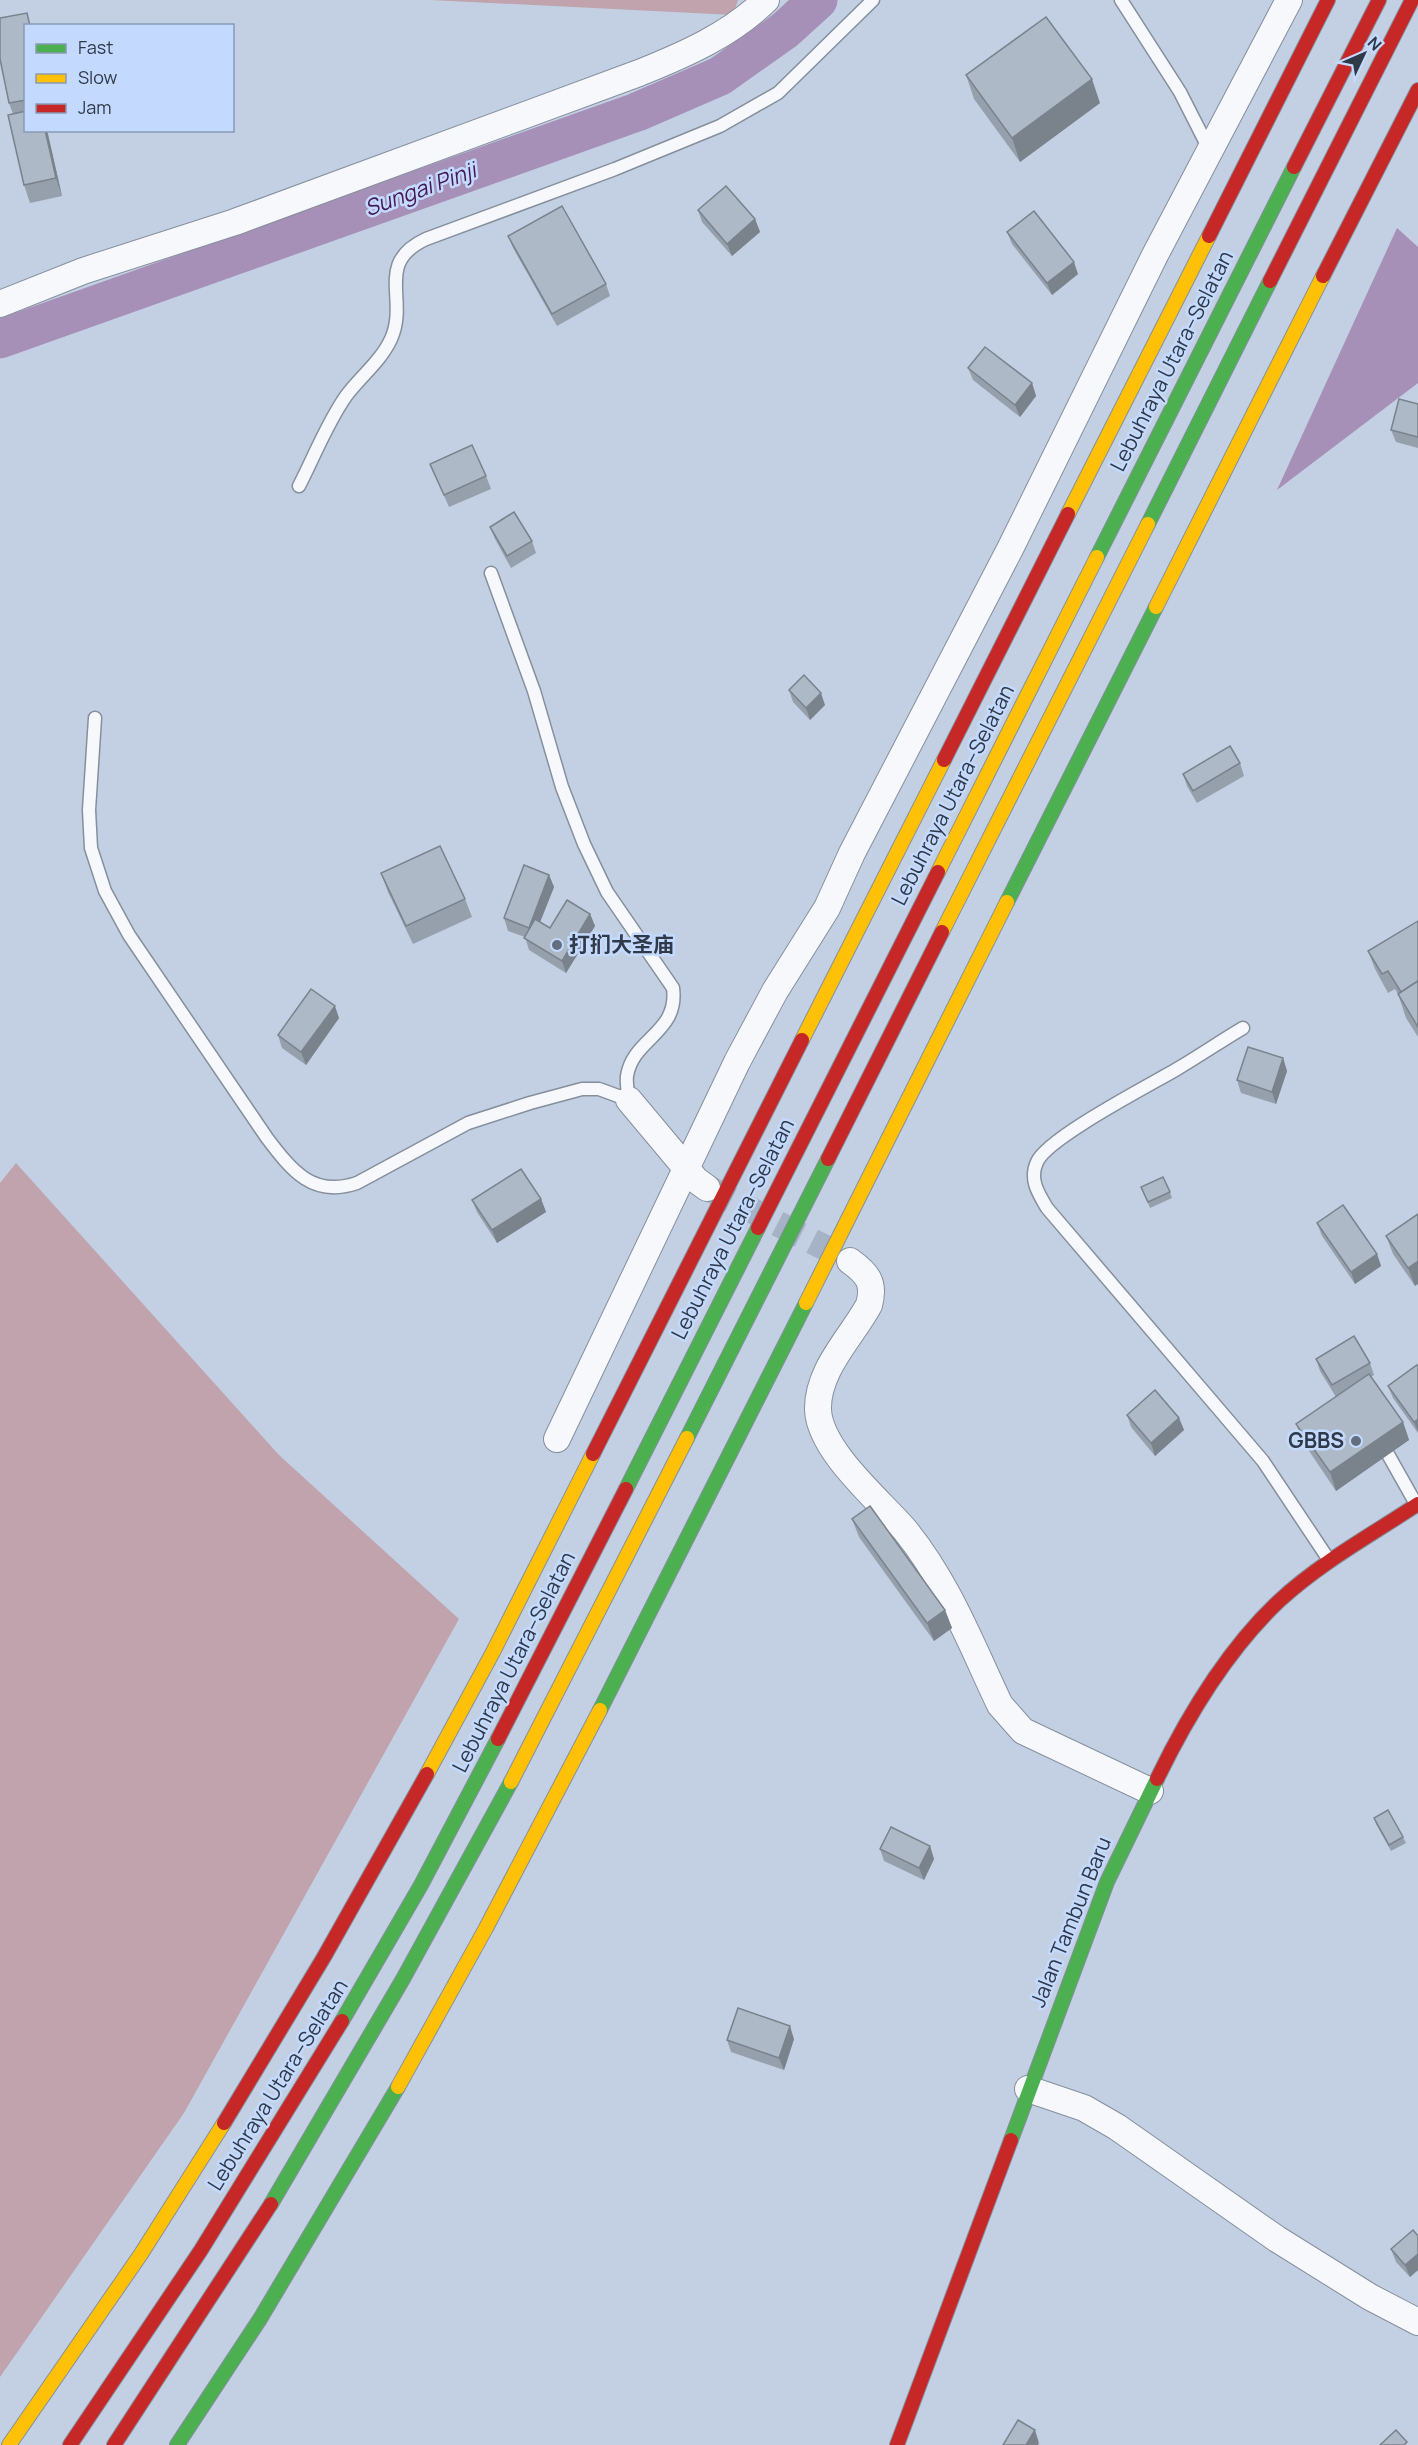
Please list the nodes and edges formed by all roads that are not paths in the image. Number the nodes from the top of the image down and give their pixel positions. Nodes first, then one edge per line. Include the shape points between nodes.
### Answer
1 (766, 0) edge
2 (873, 0) edge
3 (1121, 0) edge
4 (1289, 0) edge
5 (1328, 0) edge
6 (1379, 0) edge
7 (1412, 0) edge
8 (1418, 90) edge
9 (1210, 152) junction
10 (0, 304) edge
11 (299, 486) dead end
12 (490, 573) dead end
13 (95, 718) dead end
14 (1243, 1028) dead end
15 (629, 1100) junction
16 (685, 1168) junction
17 (707, 1188) tunnel mouth
18 (850, 1261) tunnel mouth
19 (556, 1439) dead end
20 (1385, 1449) edge
21 (1418, 1504) edge
22 (1329, 1561) junction
23 (1150, 1791) junction
24 (1028, 2089) junction
25 (1418, 2322) edge
26 (9, 2445) edge
27 (70, 2445) edge
28 (114, 2445) edge
29 (177, 2445) edge
30 (897, 2445) edge

1 - 10 street via 716,38 650,69
2 - 11 lane via 778,93 720,126 615,170 414,244 398,262 397,321 391,339 345,397
3 - 9 lane via 1180,92
4 - 9 street
5 - 26 main road via 498,1642 410,1808 311,1982 233,2107
6 - 27 main road, Lebuhraya Utara–Selatan via 538,1664 449,1832 352,2006 130,2359
7 - 28 main road via 478,1847 303,2152
8 - 29 main road via 485,1934 277,2290
9 - 16 street via 827,908 775,991
12 - 15 lane via 584,844 607,892 674,988 672,1015 633,1061 627,1076
13 - 15 lane via 89,810 91,848 105,891 129,935 267,1138 304,1179 322,1188 340,1189 468,1124 582,1089 599,1089
14 - 22 lane via 1052,1145 1037,1160 1032,1175 1047,1208 1263,1461
15 - 16 street
16 - 17 street
16 - 19 street
18 - 23 street via 864,1270 872,1282 872,1293 869,1305 827,1371 819,1391 818,1412 830,1444 905,1531 943,1583 1010,1719 1041,1741
20 - 21 lane
21 - 22 main road, Jalan Tambun Baru
22 - 23 main road, Jalan Tambun Baru via 1279,1601 1229,1658 1204,1694
23 - 24 main road, Jalan Tambun Baru via 1107,1882
24 - 25 street via 1084,2108 1117,2127 1295,2251
24 - 30 main road, Jalan Tambun Baru

